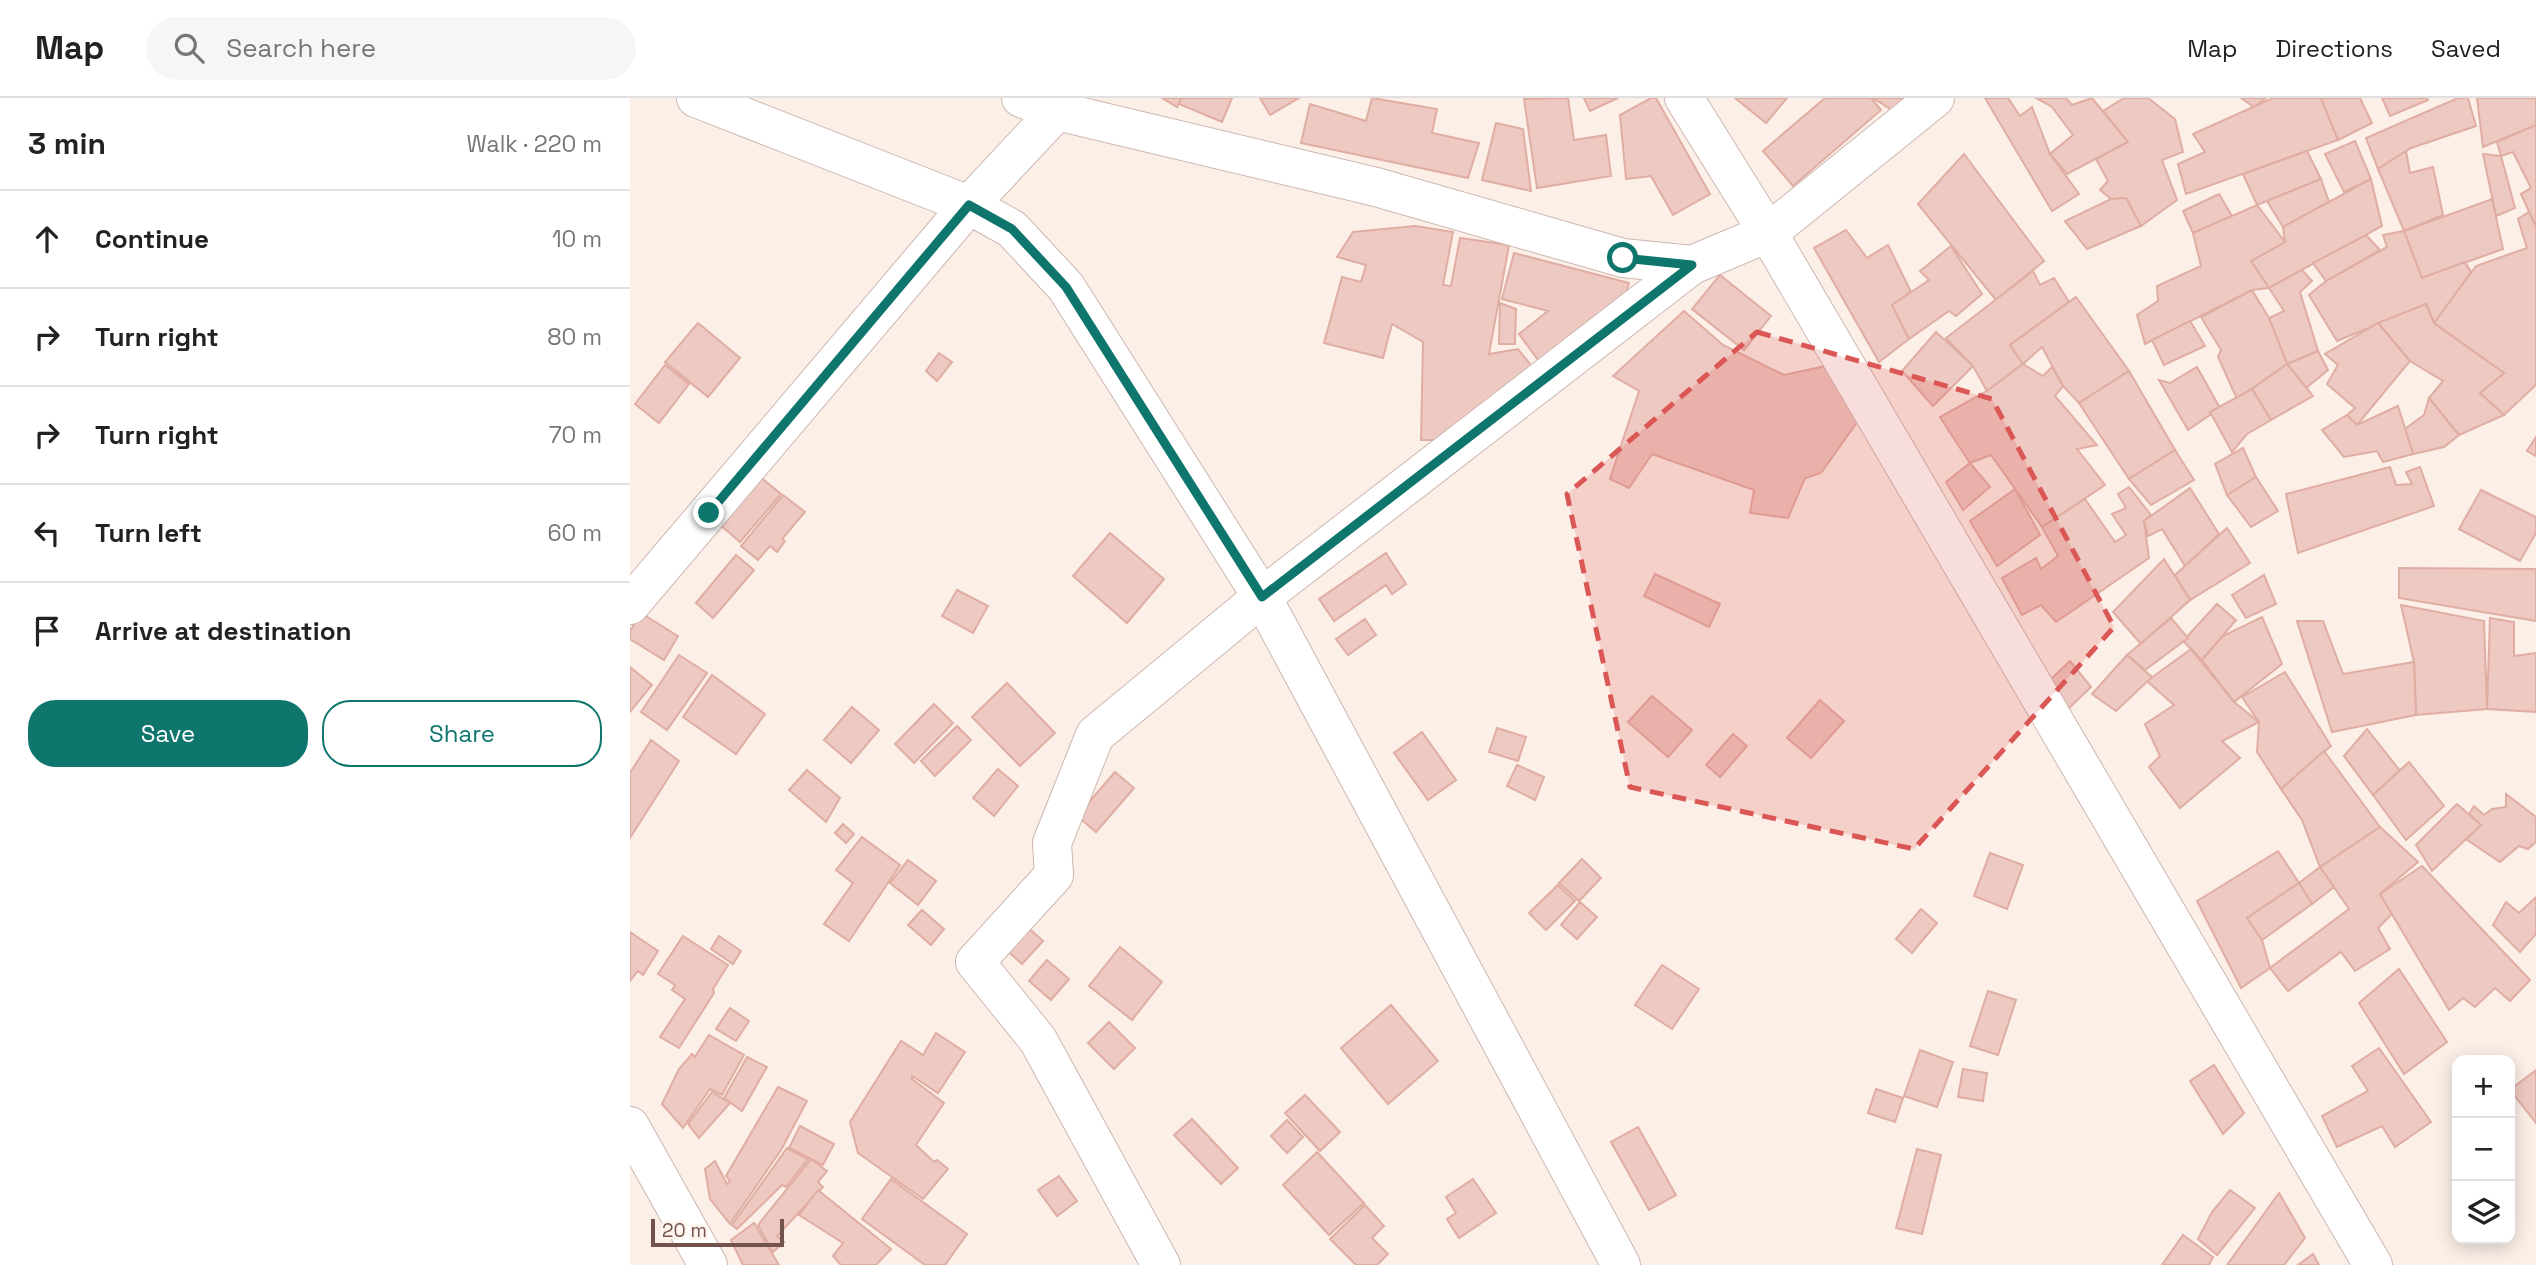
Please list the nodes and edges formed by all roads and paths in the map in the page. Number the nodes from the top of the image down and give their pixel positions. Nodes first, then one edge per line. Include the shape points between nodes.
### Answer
1 (696, 98) edge
2 (1021, 98) edge
3 (1684, 98) edge
4 (1935, 98) edge
5 (1057, 111) junction
6 (969, 205) junction
7 (1768, 233) junction
8 (1692, 265) junction
9 (1262, 597) junction
10 (630, 605) edge
11 (630, 1126) edge
12 (708, 1265) edge
13 (1161, 1265) edge
14 (1621, 1265) edge
15 (2373, 1265) edge

1 - 6 street
2 - 5 street
3 - 7 street
4 - 7 street
5 - 6 street
5 - 8 street via 1376,187 1623,258
6 - 9 street via 1012,229 1066,287
6 - 10 street
7 - 8 street
7 - 15 street
8 - 9 street
9 - 13 street via 1095,735 1052,843 1054,875 975,962 1038,1040
9 - 14 street
11 - 12 street

